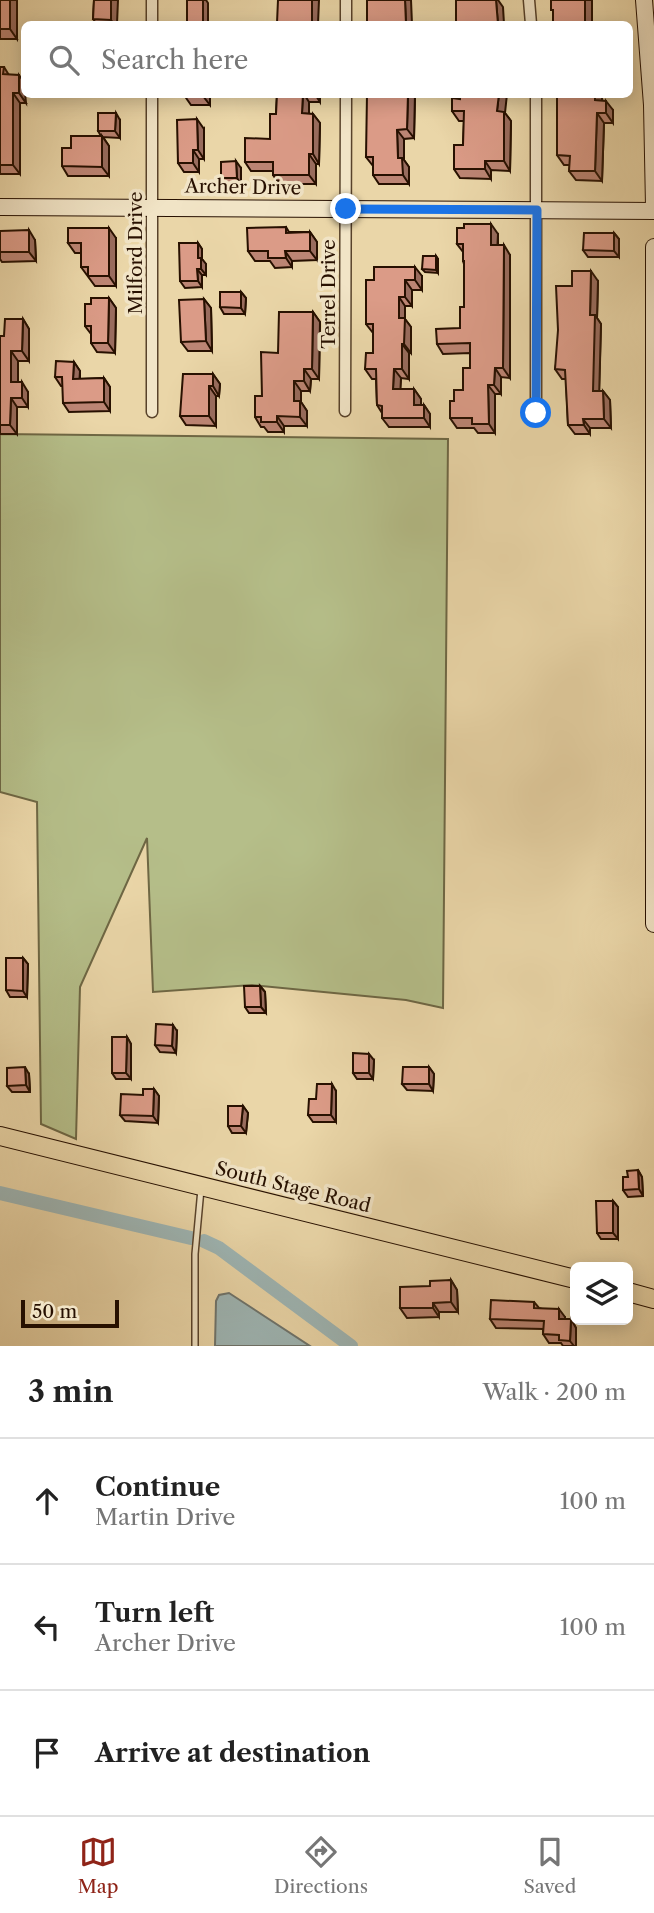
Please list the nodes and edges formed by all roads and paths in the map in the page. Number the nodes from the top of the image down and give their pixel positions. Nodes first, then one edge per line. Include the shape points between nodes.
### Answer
1 (152, 0) edge
2 (346, 0) edge
3 (529, 0) edge
4 (648, 6) edge
5 (152, 21) edge
6 (346, 21) edge
7 (531, 21) edge
8 (152, 98) edge
9 (346, 98) edge
10 (536, 98) edge
11 (0, 207) edge
12 (153, 207) junction
13 (346, 209) junction
14 (654, 209) edge
15 (537, 210) junction
16 (654, 247) edge
17 (345, 411) dead end
18 (152, 412) dead end
19 (536, 413) dead end
20 (653, 849) edge
21 (654, 924) edge
22 (0, 1136) edge
23 (201, 1186) junction
24 (570, 1278) edge
25 (633, 1293) edge
26 (654, 1299) edge
27 (195, 1346) edge

1 - 5 street
2 - 6 street
3 - 7 street
4 - 14 main road
8 - 12 street, Milford Drive
9 - 13 street, Terrel Drive
10 - 15 street
11 - 12 main road, Archer Drive
12 - 13 main road, Archer Drive
12 - 18 street, Milford Drive
13 - 15 main road, Archer Drive
13 - 17 street, Terrel Drive
14 - 15 main road, Archer Drive
15 - 19 street
16 - 20 main road
20 - 21 main road
22 - 23 main road, South Stage Road
23 - 24 main road, South Stage Road
23 - 27 lane
25 - 26 main road

